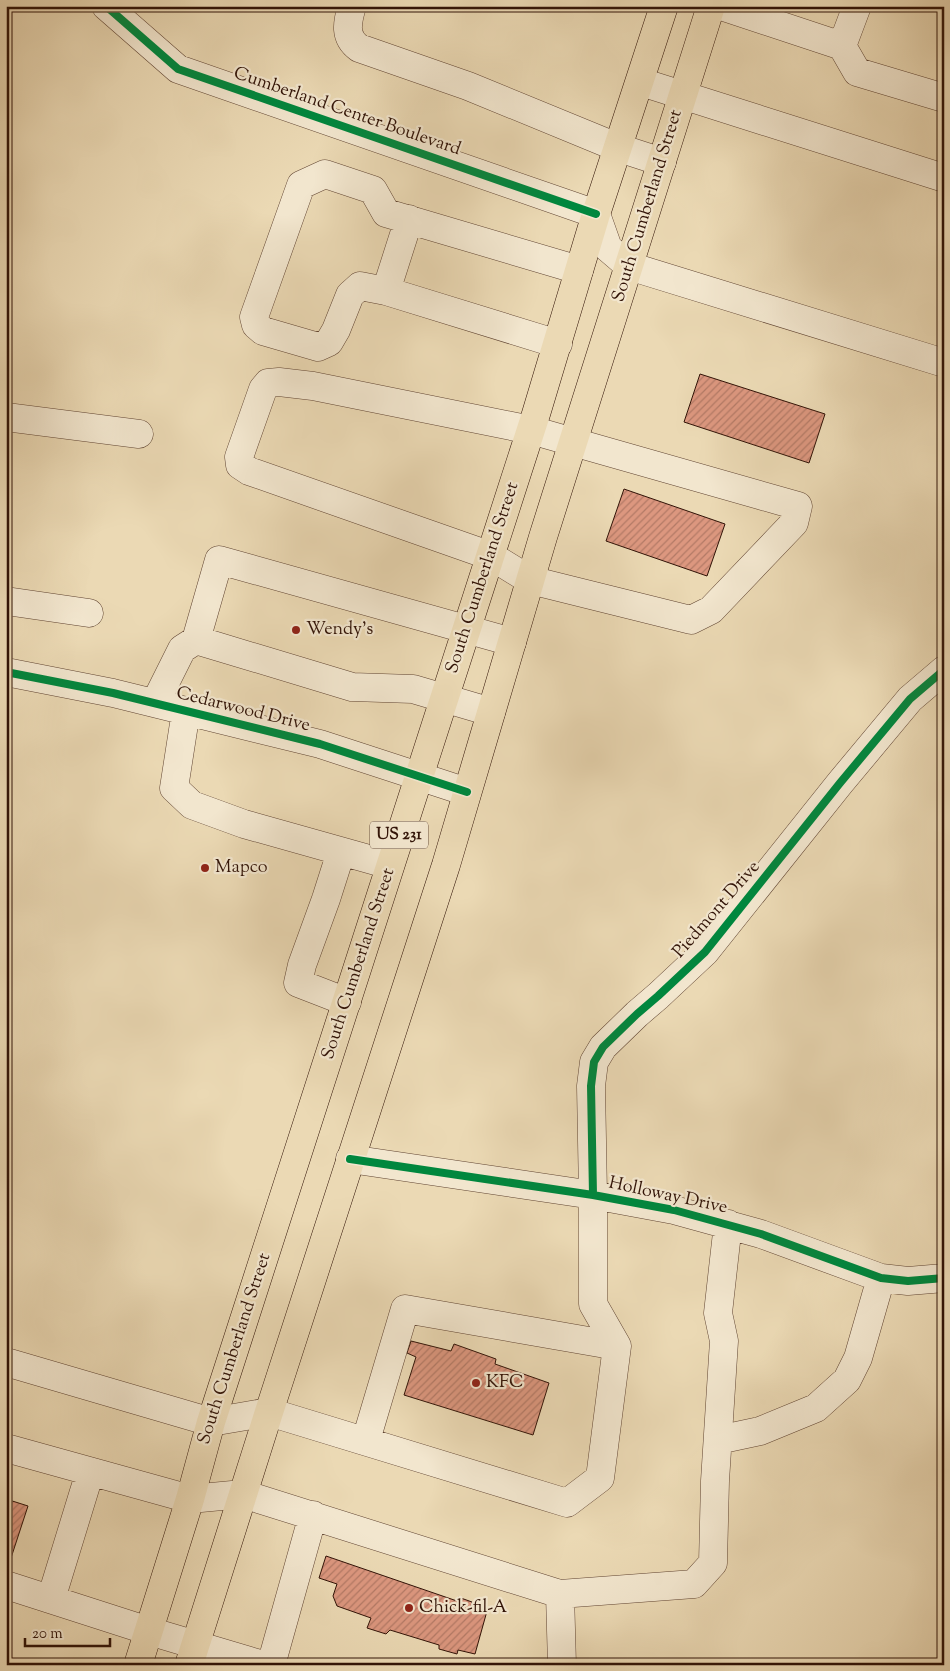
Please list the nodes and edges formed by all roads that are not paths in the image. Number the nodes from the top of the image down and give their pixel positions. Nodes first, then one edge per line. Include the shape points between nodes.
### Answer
1 (106, 6) edge
2 (352, 6) edge
3 (664, 6) edge
4 (711, 6) edge
5 (721, 6) edge
6 (856, 6) edge
7 (842, 46) junction
8 (641, 82) junction
9 (682, 95) junction
10 (944, 98) edge
11 (619, 148) junction
12 (662, 162) junction
13 (944, 178) edge
14 (596, 214) junction
15 (409, 219) junction
16 (630, 266) junction
17 (580, 270) junction
18 (386, 291) junction
19 (558, 344) junction
20 (944, 363) edge
21 (6, 417) edge
22 (531, 430) junction
23 (139, 434) dead end
24 (572, 442) junction
25 (491, 556) junction
26 (530, 580) junction
27 (6, 601) edge
28 (89, 613) dead end
29 (466, 629) junction
30 (196, 640) junction
31 (512, 642) junction
32 (944, 670) edge
33 (6, 672) edge
34 (444, 698) junction
35 (155, 703) junction
36 (186, 711) junction
37 (491, 712) junction
38 (418, 777) junction
39 (467, 792) junction
40 (340, 852) junction
41 (390, 865) junction
42 (346, 1002) junction
43 (350, 1159) junction
44 (593, 1195) junction
45 (728, 1224) junction
46 (881, 1278) junction
47 (944, 1278) edge
48 (617, 1346) junction
49 (6, 1362) edge
50 (269, 1412) junction
51 (211, 1422) junction
52 (366, 1440) junction
53 (718, 1440) junction
54 (6, 1448) edge
55 (90, 1472) junction
56 (243, 1494) junction
57 (190, 1499) junction
58 (313, 1515) junction
59 (6, 1585) edge
60 (560, 1594) junction
61 (51, 1599) junction
62 (149, 1631) junction
63 (192, 1654) edge
64 (138, 1665) edge
65 (264, 1665) edge
66 (270, 1665) edge
67 (562, 1665) edge

1 - 14 street, Cumberland Center Boulevard via 178,69
2 - 11 street via 348,19 349,36 359,48 468,86
3 - 8 main road, South Cumberland Street / US 231
4 - 9 main road, South Cumberland Street / US 231
5 - 7 street
6 - 7 street
7 - 10 street via 857,72
8 - 9 street
8 - 11 main road, South Cumberland Street / US 231
9 - 12 main road, South Cumberland Street / US 231
9 - 13 street
11 - 12 street
11 - 14 main road, South Cumberland Street / US 231
12 - 16 main road, South Cumberland Street / US 231
14 - 16 street via 608,248
14 - 17 main road, South Cumberland Street / US 231
15 - 17 street
15 - 18 street
15 - 18 street via 386,213 373,190 326,174 301,185 254,317 256,325 264,332 318,347 329,342 350,295 360,286
16 - 20 street
16 - 24 main road, South Cumberland Street / US 231
17 - 19 main road, South Cumberland Street / US 231
18 - 19 street
19 - 22 main road, South Cumberland Street / US 231
21 - 23 street
22 - 24 street
22 - 25 main road, South Cumberland Street / US 231
22 - 25 street via 314,386 268,383 239,458 240,465 249,470
24 - 26 main road, South Cumberland Street / US 231
24 - 26 street via 798,506 794,523 711,610 690,620
25 - 26 street
25 - 29 main road, South Cumberland Street / US 231
26 - 31 main road, South Cumberland Street / US 231
27 - 28 street
29 - 30 street via 219,560
29 - 31 street
29 - 34 main road, South Cumberland Street / US 231
30 - 34 street via 352,687 413,689
30 - 35 street via 182,649
31 - 37 main road, South Cumberland Street / US 231
32 - 44 street, Piedmont Drive via 910,699 704,952 604,1047 594,1062 591,1086
33 - 35 street, Cedarwood Drive
34 - 37 street
34 - 38 main road, South Cumberland Street / US 231
35 - 36 street, Cedarwood Drive
36 - 38 street, Cedarwood Drive via 320,744
36 - 40 street via 174,788 192,806
37 - 39 main road, South Cumberland Street / US 231
38 - 39 street, Cedarwood Drive
38 - 41 main road, South Cumberland Street / US 231
39 - 43 main road, South Cumberland Street / US 231
40 - 41 street
40 - 42 street via 298,983
41 - 42 main road, South Cumberland Street / US 231
42 - 51 main road, South Cumberland Street / US 231
43 - 44 street, Holloway Drive
43 - 50 main road, South Cumberland Street / US 231
44 - 45 street, Holloway Drive
44 - 48 street, Piedmont Drive via 593,1304
45 - 46 street, Holloway Drive
45 - 53 street via 718,1313 724,1341
46 - 47 street, Holloway Drive via 908,1281
46 - 53 street via 858,1358 847,1380 816,1408 760,1431
48 - 52 street via 405,1310
48 - 52 street via 600,1478 567,1503
49 - 51 street
50 - 51 street
50 - 52 street
50 - 56 main road, South Cumberland Street / US 231
51 - 57 main road, South Cumberland Street / US 231
53 - 60 street via 713,1563 694,1584
54 - 55 street
55 - 57 street
55 - 61 street
56 - 57 street
56 - 58 street
56 - 63 main road, South Cumberland Street / US 231
57 - 62 main road, South Cumberland Street / US 231
58 - 60 street
58 - 66 street
59 - 61 street
60 - 67 street
61 - 62 street
62 - 63 street
62 - 64 main road, South Cumberland Street / US 231
63 - 65 street

